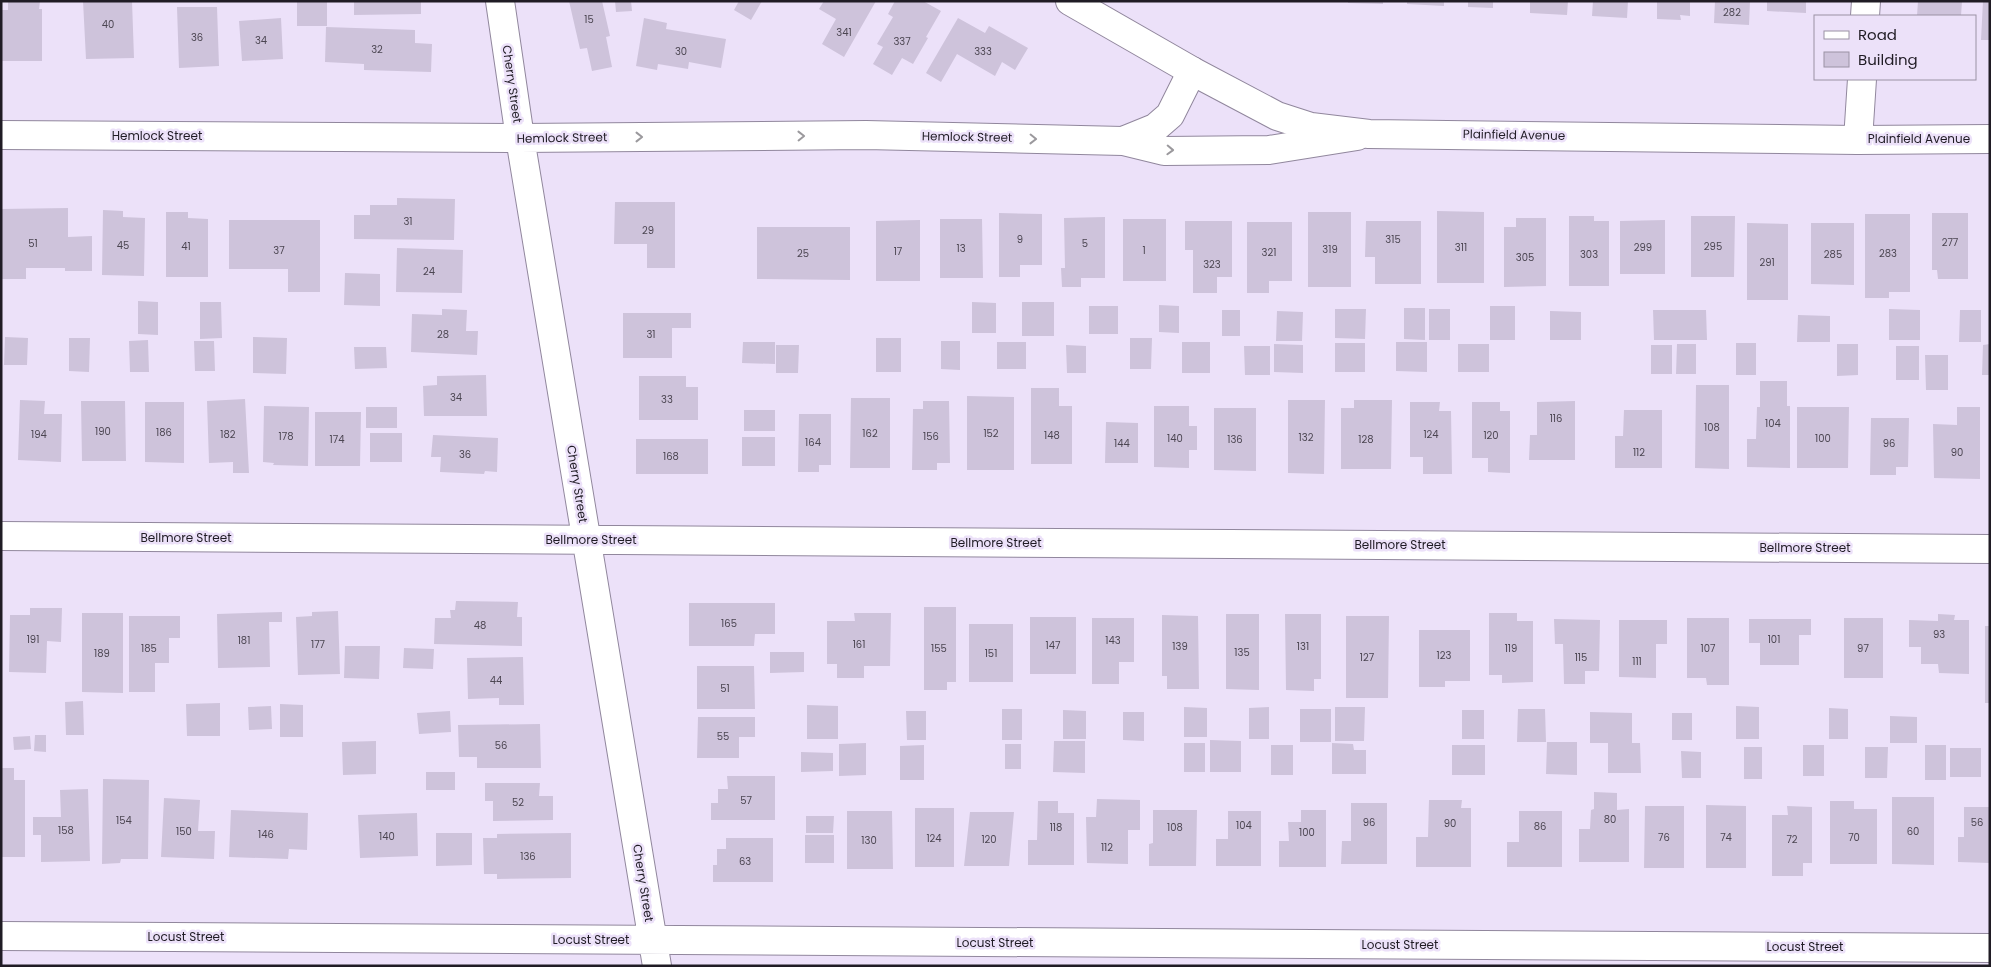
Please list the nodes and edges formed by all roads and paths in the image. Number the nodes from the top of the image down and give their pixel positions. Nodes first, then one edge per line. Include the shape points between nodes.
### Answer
1 (500, 1) edge
2 (1070, 1) edge
3 (1866, 1) edge
4 (1865, 15) edge
5 (1192, 71) junction
6 (1862, 80) edge
7 (1369, 134) junction
8 (1, 135) edge
9 (520, 138) junction
10 (1990, 139) edge
11 (1858, 140) junction
12 (1123, 141) junction
13 (1, 536) edge
14 (586, 540) junction
15 (1990, 549) edge
16 (1, 936) edge
17 (1990, 948) edge
18 (655, 953) edge

1 - 9 street, Cherry Street
2 - 5 street, Plainfield Avenue
3 - 4 street
5 - 7 street, Plainfield Avenue via 1277,116 1311,126
5 - 12 street, Hemlock Street via 1170,115 1155,128
6 - 11 street
7 - 11 street, Plainfield Avenue
12 -> 7 street, Hemlock Street via 1164,151 1269,150
8 - 9 street, Hemlock Street
9 -> 12 street, Hemlock Street via 866,135
9 - 14 street, Cherry Street
10 - 11 street, Plainfield Avenue
13 - 14 street, Bellmore Street
14 - 15 street, Bellmore Street
14 - 18 street, Cherry Street
16 - 18 street, Locust Street
17 - 18 street, Locust Street

